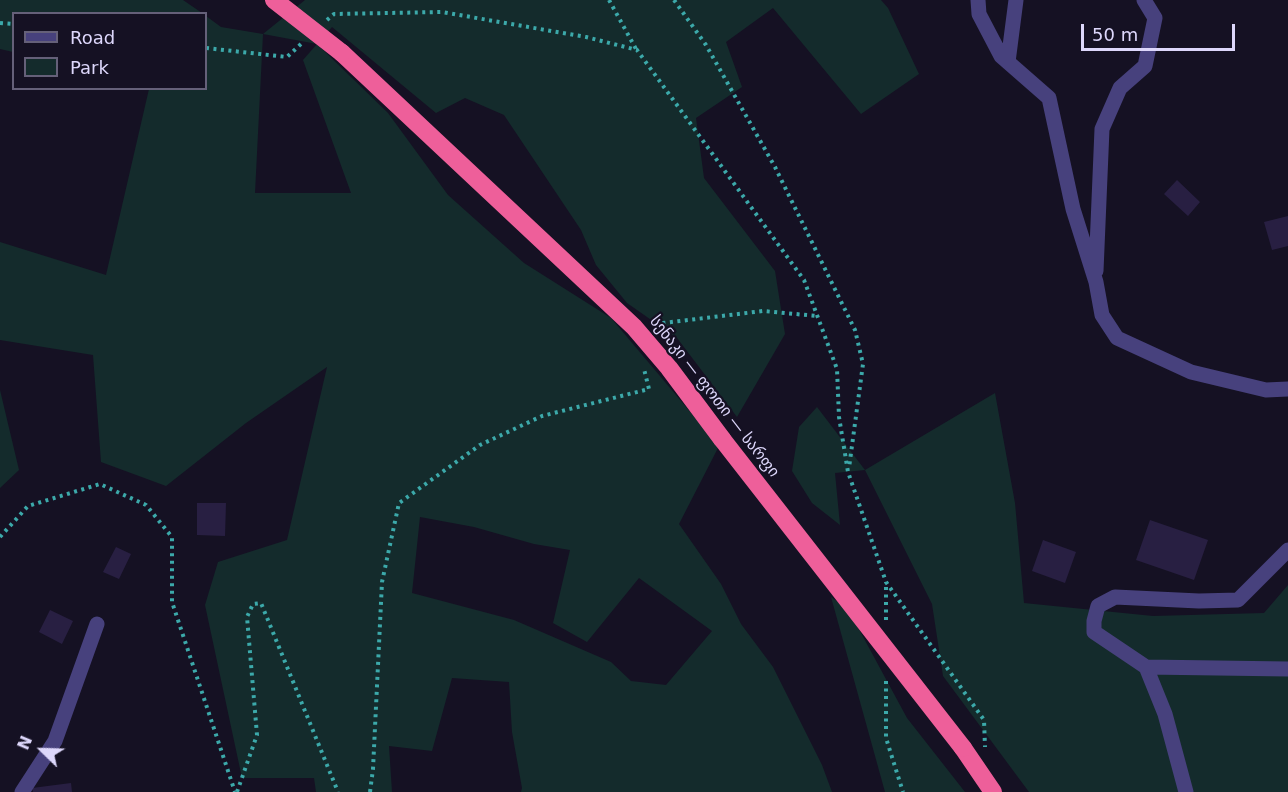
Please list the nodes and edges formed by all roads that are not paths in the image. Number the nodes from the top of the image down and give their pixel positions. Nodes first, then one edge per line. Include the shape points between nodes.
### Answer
1 (274, 0) edge
2 (978, 0) edge
3 (1016, 0) edge
4 (1144, 0) edge
5 (1008, 62) junction
6 (1096, 282) junction
7 (1288, 389) edge
8 (1288, 550) edge
9 (97, 624) dead end
10 (1146, 667) junction
11 (1288, 669) edge
12 (22, 792) edge
13 (993, 792) edge
14 (1186, 792) edge

1 - 13 highway, სენაკი — ფოთი — სარფი, bridge via 342,53 634,327 963,748
2 - 5 street via 979,14
3 - 5 street
4 - 6 street via 1155,18 1145,66 1120,88 1102,129
5 - 6 street via 1049,98 1073,209
6 - 7 street via 1102,315 1117,338 1191,372 1266,390
8 - 10 street via 1238,600 1115,597 1098,606 1094,632
9 - 12 street via 55,741
10 - 11 street
10 - 14 street via 1165,714

